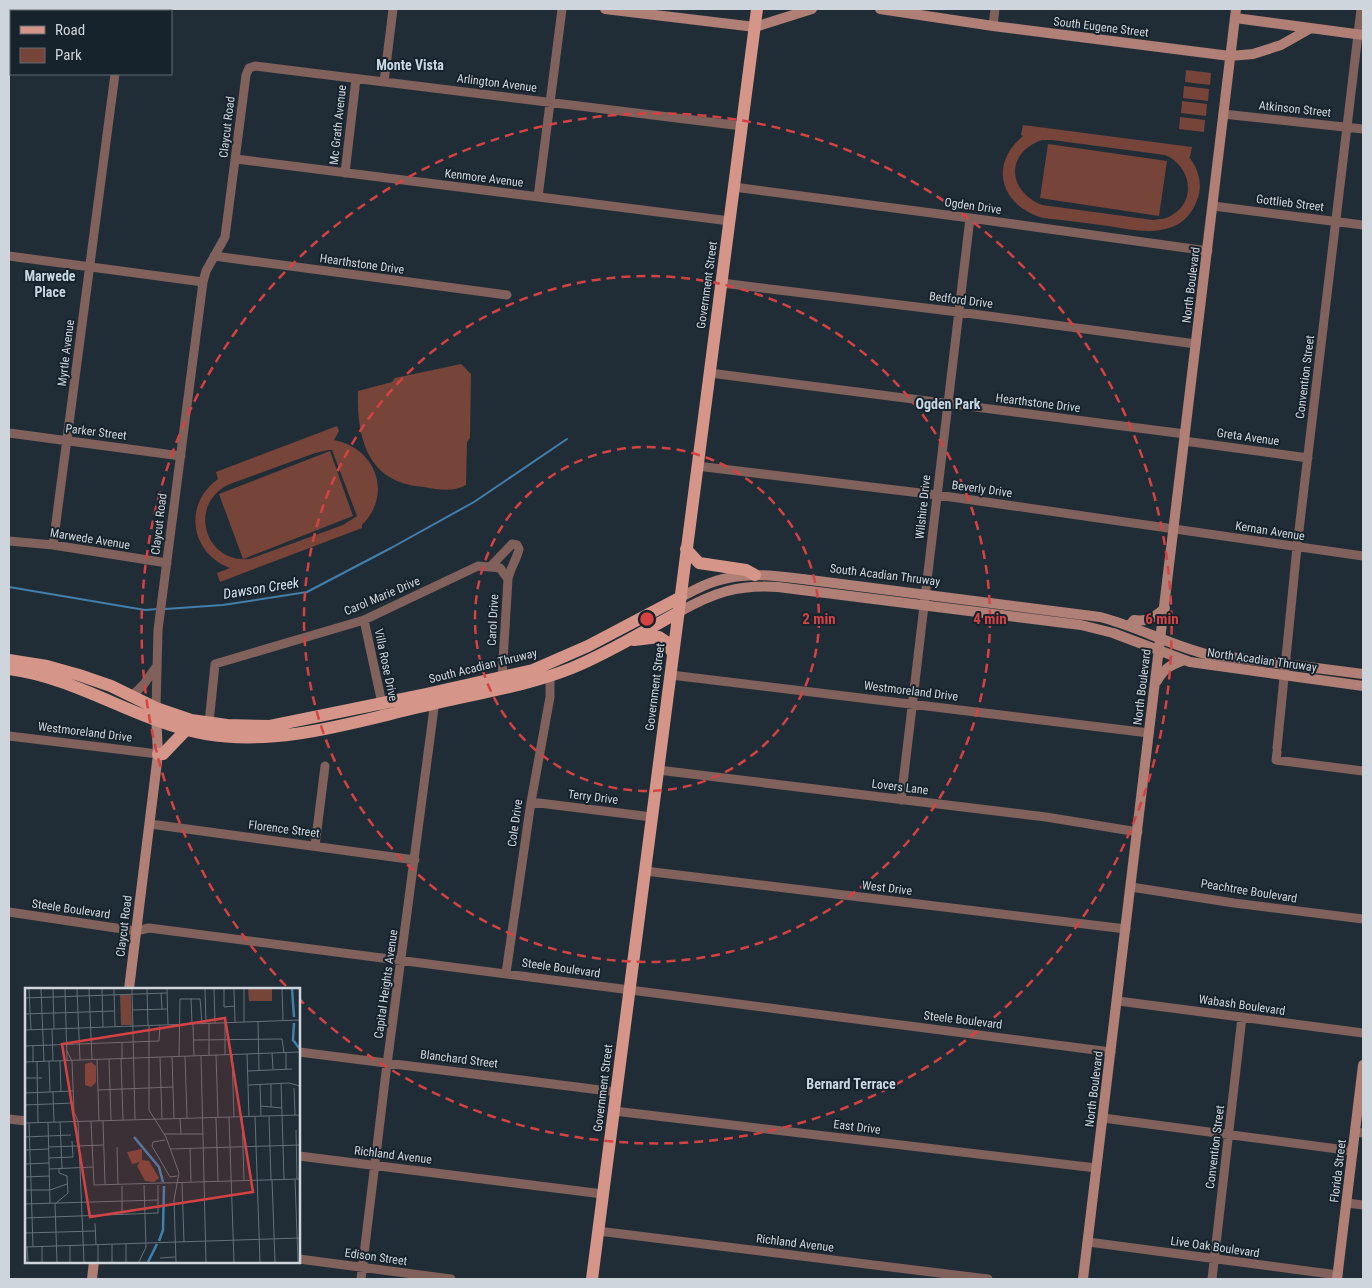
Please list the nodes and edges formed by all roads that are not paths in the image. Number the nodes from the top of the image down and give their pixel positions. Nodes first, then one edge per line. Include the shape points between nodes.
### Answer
1 (10, 9) edge
2 (393, 9) edge
3 (562, 9) edge
4 (605, 9) edge
5 (757, 9) edge
6 (812, 9) edge
7 (880, 9) edge
8 (995, 9) edge
9 (1361, 9) edge
10 (902, 10) edge
11 (1236, 13) edge
12 (9, 18) edge
13 (993, 26) junction
14 (755, 27) junction
15 (1311, 28) junction
16 (1361, 34) edge
17 (1230, 56) junction
18 (249, 68) joint
19 (115, 75) edge
20 (356, 79) junction
21 (384, 82) junction
22 (550, 103) junction
23 (1223, 114) junction
24 (742, 126) junction
25 (1347, 127) junction
26 (1363, 129) edge
27 (236, 159) junction
28 (345, 173) junction
29 (734, 187) junction
30 (538, 197) junction
31 (1213, 206) junction
32 (970, 218) junction
33 (730, 221) junction
34 (1336, 222) junction
35 (1363, 225) edge
36 (1208, 251) junction
37 (9, 256) edge
38 (214, 256) junction
39 (90, 267) junction
40 (203, 282) junction
41 (722, 283) junction
42 (507, 295) dead end
43 (958, 312) junction
44 (1196, 344) junction
45 (710, 373) junction
46 (948, 404) junction
47 (9, 433) edge
48 (1185, 438) junction
49 (68, 441) junction
50 (181, 456) junction
51 (1308, 458) junction
52 (697, 466) junction
53 (937, 495) junction
54 (1174, 528) junction
55 (9, 541) edge
56 (54, 545) junction
57 (1297, 548) junction
58 (686, 549) junction
59 (1363, 556) edge
60 (167, 563) junction
61 (490, 567) junction
62 (500, 568) joint
63 (755, 575) junction
64 (508, 579) junction
65 (927, 594) junction
66 (681, 596) junction
67 (924, 605) junction
68 (1165, 608) junction
69 (679, 612) junction
70 (364, 620) junction
71 (1129, 626) junction
72 (1161, 638) junction
73 (624, 642) junction
74 (1159, 651) junction
75 (673, 654) junction
76 (9, 660) edge
77 (1184, 660) junction
78 (1285, 665) junction
79 (156, 666) junction
80 (9, 669) edge
81 (1363, 674) edge
82 (671, 675) junction
83 (550, 676) junction
84 (1284, 676) junction
85 (502, 677) junction
86 (1155, 684) junction
87 (1363, 686) edge
88 (132, 696) junction
89 (429, 699) junction
90 (912, 704) junction
91 (383, 709) junction
92 (156, 714) junction
93 (209, 723) junction
94 (186, 730) junction
95 (1149, 733) junction
96 (9, 736) edge
97 (158, 754) junction
98 (325, 766) dead end
99 (658, 770) junction
100 (1363, 771) edge
101 (902, 800) junction
102 (531, 802) junction
103 (652, 817) junction
104 (150, 824) junction
105 (1138, 832) junction
106 (315, 846) junction
107 (415, 860) junction
108 (645, 871) junction
109 (1131, 887) junction
110 (9, 912) edge
111 (1363, 919) edge
112 (1126, 929) junction
113 (136, 931) junction
114 (402, 962) junction
115 (506, 973) junction
116 (129, 988) edge
117 (629, 991) junction
118 (1118, 1001) junction
119 (1242, 1018) junction
120 (1363, 1033) edge
121 (300, 1052) edge
122 (1111, 1052) junction
123 (387, 1063) junction
124 (1363, 1066) edge
125 (616, 1092) junction
126 (1361, 1102) edge
127 (614, 1111) junction
128 (1103, 1118) junction
129 (9, 1119) edge
130 (25, 1122) edge
131 (1359, 1133) edge
132 (1229, 1135) junction
133 (1353, 1152) junction
134 (300, 1156) edge
135 (375, 1165) junction
136 (1096, 1168) junction
137 (603, 1194) junction
138 (1347, 1203) junction
139 (1363, 1205) edge
140 (598, 1231) junction
141 (1088, 1242) junction
142 (300, 1259) edge
143 (1214, 1260) junction
144 (94, 1263) edge
145 (362, 1268) junction
146 (1338, 1277) edge
147 (92, 1279) edge
148 (360, 1279) edge
149 (451, 1279) edge
150 (592, 1279) edge
151 (988, 1279) edge
152 (1084, 1279) edge
153 (1212, 1279) edge

1 - 12 street
2 - 21 street
3 - 22 street
4 - 14 street
5 - 14 main road, Government Street
6 - 14 street
7 - 10 street, South Eugene Street
8 - 13 street
9 - 16 street, Convention Street
10 - 13 street, South Eugene Street
11 - 15 street
11 - 17 street, North Boulevard
13 - 17 street, South Eugene Street
14 - 24 main road, Government Street
15 - 16 street
15 - 17 street, South Eugene Street via 1281,45 1253,54
16 - 25 street, Convention Street
17 - 23 street, North Boulevard
18 - 20 street, Arlington Avenue via 255,66
18 - 27 street, Claycut Road
19 - 39 street, Myrtle Avenue
20 - 21 street, Arlington Avenue
20 - 28 street, Mc Grath Avenue
21 - 22 street, Arlington Avenue
22 - 24 street, Arlington Avenue
22 - 30 street
23 - 25 street, Atkinson Street
23 - 31 street, North Boulevard
24 - 29 main road, Government Street
25 - 26 street, Atkinson Street
25 - 34 street, Convention Street
27 - 28 street, Kenmore Avenue
27 - 38 street, Claycut Road via 225,237
28 - 30 street, Kenmore Avenue
29 - 32 street, Ogden Drive
29 - 33 main road, Government Street
30 - 33 street, Kenmore Avenue
31 - 34 street, Gottlieb Street
31 - 36 street, North Boulevard
32 - 36 street, Ogden Drive
32 - 43 street, Wilshire Drive
33 - 41 main road, Government Street
34 - 35 street, Gottlieb Street
34 - 51 street, Convention Street
36 - 44 street, North Boulevard
37 - 39 street
38 - 40 street, Claycut Road
38 - 42 street, Hearthstone Drive
39 - 40 street
39 - 49 street, Myrtle Avenue
40 - 50 street, Claycut Road
41 - 43 street, Bedford Drive
41 - 45 main road, Government Street
43 - 44 street, Bedford Drive
43 - 46 street, Wilshire Drive
44 - 48 street, North Boulevard
45 - 46 street, Hearthstone Drive
45 - 52 main road, Government Street
46 - 48 street, Hearthstone Drive
46 - 53 street, Wilshire Drive
47 - 49 street, Parker Street
48 - 51 street, Greta Avenue
48 - 54 street, North Boulevard
49 - 50 street, Parker Street
49 - 56 street, Myrtle Avenue
50 - 60 street, Claycut Road
51 - 57 street, Convention Street
52 - 53 street, Beverly Drive
52 - 58 main road, Government Street
53 - 54 street, Beverly Drive
53 - 65 street, Wilshire Drive
54 - 57 street, Kernan Avenue
54 - 68 street, North Boulevard
55 - 56 street, Marwede Avenue
56 - 60 street, Marwede Avenue
57 - 59 street, Kernan Avenue
57 - 78 street, Convention Street
58 - 63 main road via 699,563 746,570
58 - 66 main road, Government Street
60 - 79 street, Claycut Road
61 - 62 street, Carol Marie Drive
61 - 64 street via 507,548 517,545 518,554
61 - 70 street, Carol Marie Drive via 478,566
62 - 64 street, Carol Drive
63 - 65 street, South Acadian Thruway
63 - 66 street, South Acadian Thruway via 721,580
64 - 85 street, Carol Drive
65 - 67 street, Wilshire Drive
65 - 71 street, South Acadian Thruway via 1100,617
66 - 69 main road, Government Street
66 - 85 main road, South Acadian Thruway via 573,653 533,670
67 - 69 street, South Acadian Thruway via 754,586 713,594
67 - 74 street, South Acadian Thruway via 1095,628
67 - 90 street, Wilshire Drive
68 - 71 street via 1152,619 1134,620
68 - 72 street, North Boulevard
69 - 73 main road, South Acadian Thruway
69 - 75 main road, Government Street
70 - 91 street, Villa Rose Drive
70 - 93 street, Carol Marie Drive via 215,664
71 - 72 street, South Acadian Thruway
72 - 74 street, North Boulevard
72 - 78 street, North Acadian Thruway via 1212,655
73 - 75 main road via 659,637 665,640
73 - 83 main road, South Acadian Thruway
74 - 77 street, North Acadian Thruway
74 - 86 street, North Boulevard
75 - 82 main road, Government Street
76 - 88 main road, South Acadian Thruway via 64,670
77 - 84 street, North Acadian Thruway
77 - 86 street via 1169,666
78 - 81 street, North Acadian Thruway
78 - 84 street, Convention Street
79 - 88 street
79 - 92 street, Claycut Road
80 - 92 main road, South Acadian Thruway via 45,676
82 - 90 street, Westmoreland Drive
82 - 99 main road, Government Street
83 - 89 main road, South Acadian Thruway via 507,688
83 - 102 street, Cole Drive via 550,697
84 - 87 street, North Acadian Thruway
84 - 100 street, Convention Street via 1276,753
85 - 89 main road, South Acadian Thruway
86 - 95 street, North Boulevard
88 - 92 main road, South Acadian Thruway
89 - 91 main road, South Acadian Thruway
89 - 107 street, Capital Heights Avenue via 434,708
90 - 95 street, Westmoreland Drive
90 - 101 street, Wilshire Drive
91 - 93 main road, South Acadian Thruway via 270,726
91 - 94 main road, South Acadian Thruway via 292,734 265,738 222,737
92 - 93 main road, South Acadian Thruway
92 - 94 main road, South Acadian Thruway
92 - 97 street, Claycut Road
94 - 97 main road via 163,754
95 - 105 street, North Boulevard
96 - 97 street, Westmoreland Drive
97 - 104 street, Claycut Road
98 - 106 street
99 - 101 street, Lovers Lane
99 - 103 main road, Government Street
101 - 105 street, Lovers Lane via 1046,817
102 - 103 street, Terry Drive
102 - 115 street, Cole Drive
103 - 108 main road, Government Street
104 - 106 street, Florence Street
104 - 113 street, Claycut Road
105 - 109 street, North Boulevard
106 - 107 street, Florence Street
107 - 114 street, Capital Heights Avenue
108 - 112 street, West Drive
108 - 117 main road, Government Street
109 - 111 street, Peachtree Boulevard
109 - 112 street, North Boulevard
110 - 113 street, Steele Boulevard
112 - 118 street, North Boulevard
113 - 114 street, Steele Boulevard via 149,928
113 - 116 street, Claycut Road
114 - 115 street, Steele Boulevard
114 - 123 street, Capital Heights Avenue
115 - 117 street, Steele Boulevard
117 - 122 street, Steele Boulevard
117 - 125 main road, Government Street
118 - 119 street, Wabash Boulevard
118 - 122 street, North Boulevard
119 - 120 street, Wabash Boulevard
119 - 132 street, Convention Street
121 - 123 street, Blanchard Street
122 - 128 street, North Boulevard
123 - 125 street, Blanchard Street
123 - 135 street, Capital Heights Avenue
124 - 126 street, Florida Street
125 - 127 main road, Government Street
126 - 131 street, Florida Street
127 - 136 street, East Drive
127 - 137 main road, Government Street
128 - 132 street
128 - 136 street, North Boulevard
129 - 130 street
131 - 133 street, Florida Street
132 - 133 street
132 - 143 street, Convention Street
133 - 138 street, Florida Street
134 - 135 street, Richland Avenue
135 - 137 street, Richland Avenue
135 - 145 street, Capital Heights Avenue
136 - 141 street, North Boulevard
137 - 140 main road, Government Street
138 - 139 street
138 - 146 street, Florida Street
140 - 150 main road, Government Street
140 - 151 street, Richland Avenue
141 - 143 street, Live Oak Boulevard
141 - 152 street, North Boulevard
142 - 145 street, Edison Street
143 - 146 street, Live Oak Boulevard
143 - 153 street, Convention Street
144 - 147 street
145 - 148 street, Capital Heights Avenue
145 - 149 street, Edison Street

